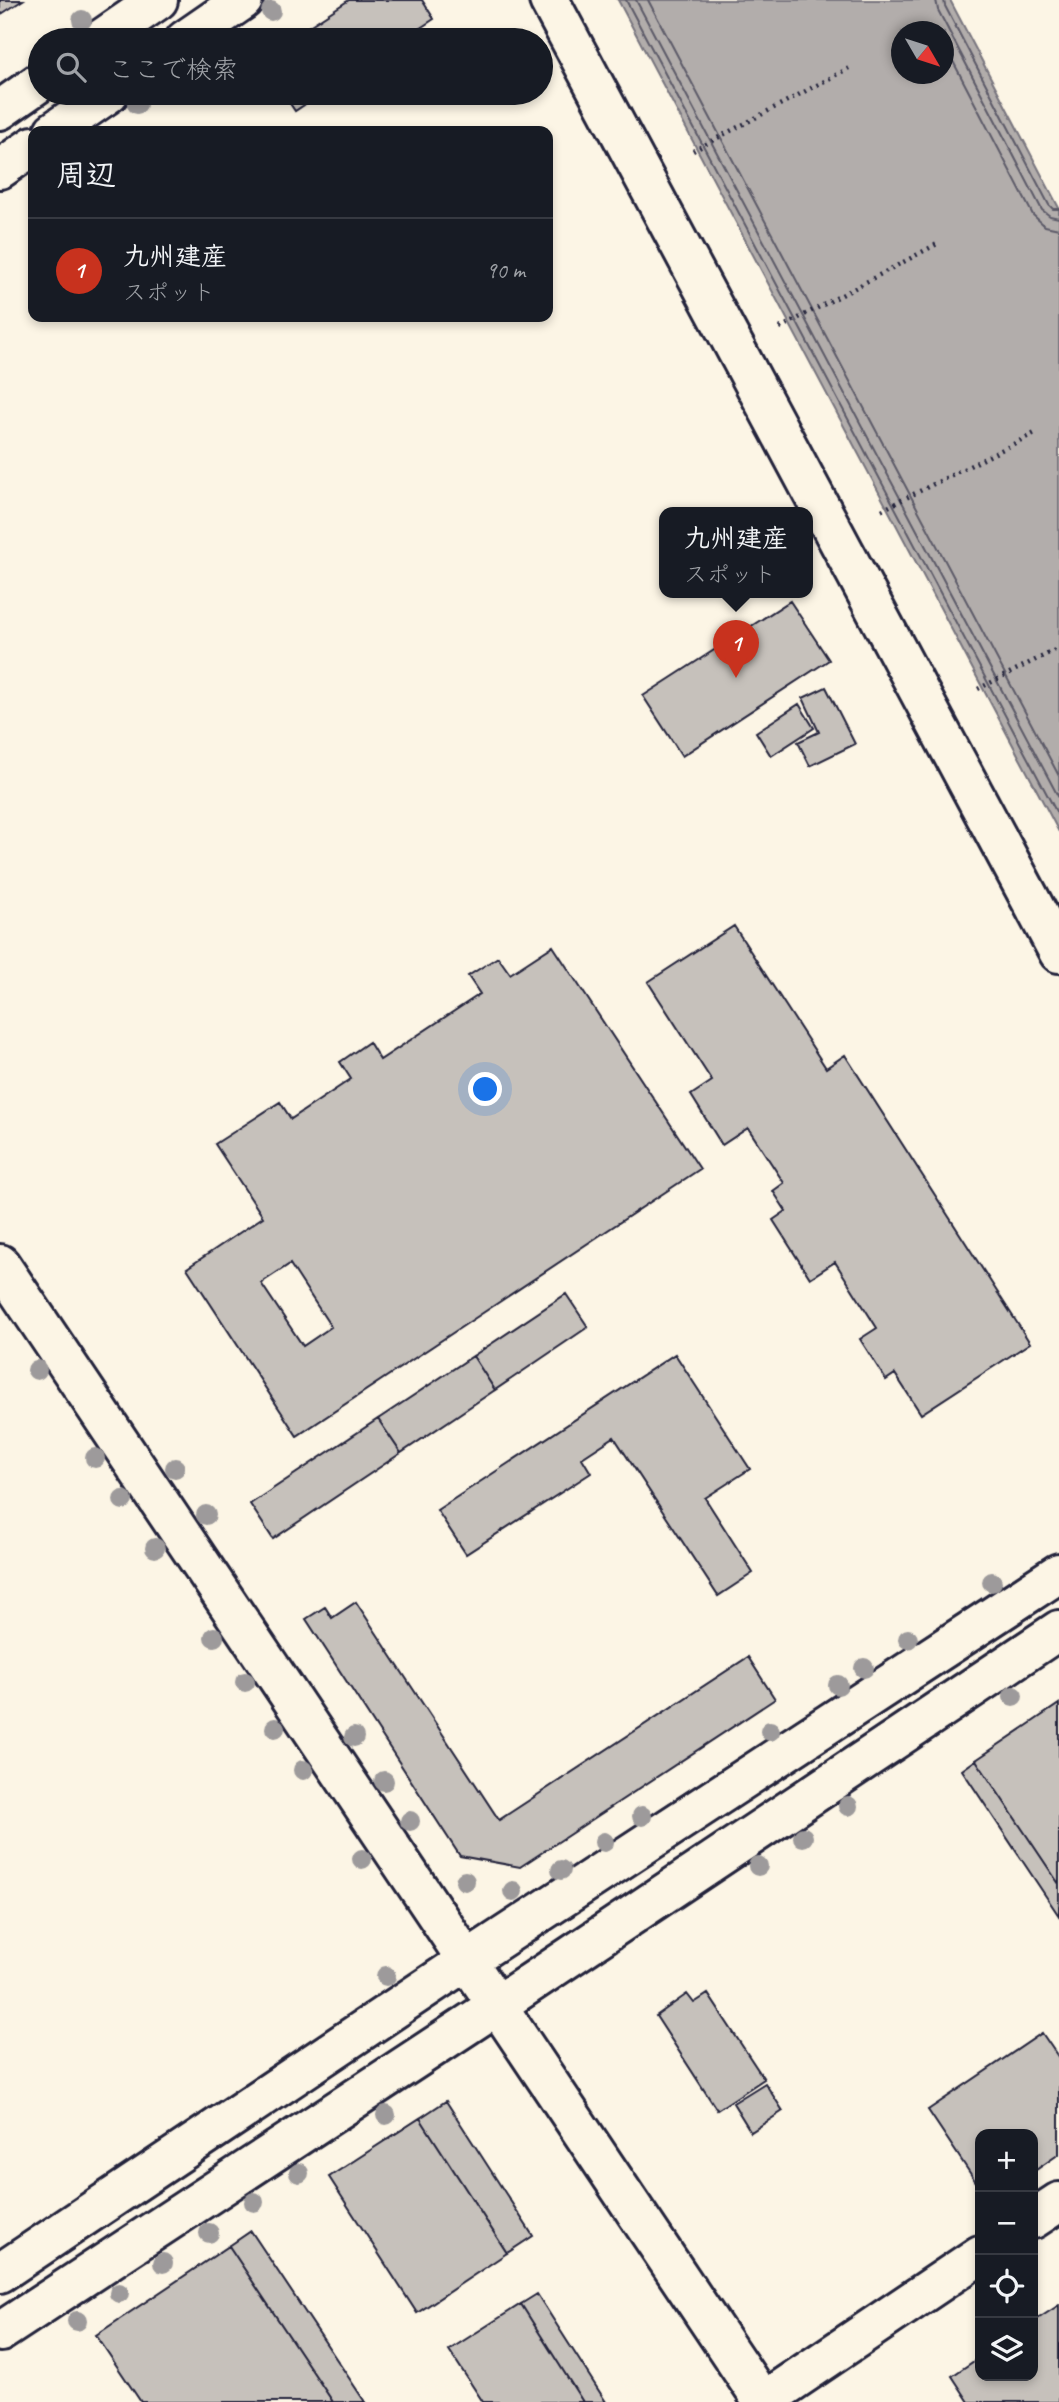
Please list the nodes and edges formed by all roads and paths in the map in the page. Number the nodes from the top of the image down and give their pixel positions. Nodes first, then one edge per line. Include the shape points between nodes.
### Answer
1 (158, 0) edge
2 (243, 0) edge
3 (549, 0) edge
4 (117, 28) edge
5 (202, 28) edge
6 (849, 68) dead end
7 (28, 90) edge
8 (92, 105) edge
9 (0, 110) edge
10 (61, 126) edge
11 (28, 149) edge
12 (693, 151) dead end
13 (0, 169) edge
14 (937, 244) dead end
15 (780, 328) dead end
16 (1037, 432) dead end
17 (882, 510) dead end
18 (1059, 648) edge
19 (978, 689) dead end
20 (1059, 953) edge
21 (0, 1264) edge
22 (1059, 1573) edge
23 (1059, 1630) edge
24 (466, 1961) junction
25 (496, 2006) junction
26 (1059, 2202) edge
27 (1038, 2216) edge
28 (975, 2258) edge
29 (0, 2273) edge
30 (0, 2332) edge
31 (762, 2402) edge

1 - 4 street
2 - 5 street
3 - 20 street
6 - 12 path
7 - 9 street
8 - 10 street
11 - 13 street
14 - 15 path
16 - 17 path
18 - 19 path
21 - 24 street
22 - 24 street
23 - 25 street
24 - 25 street
24 - 29 street
25 - 30 street
25 - 31 street
26 - 27 street
28 - 31 street

